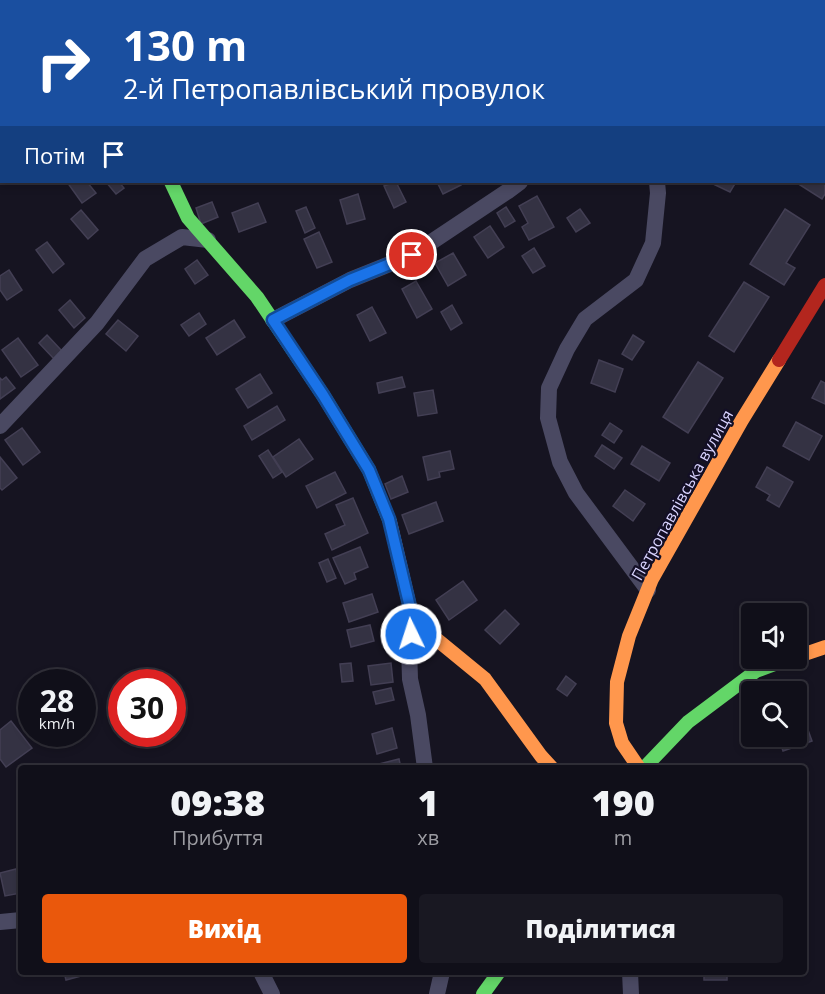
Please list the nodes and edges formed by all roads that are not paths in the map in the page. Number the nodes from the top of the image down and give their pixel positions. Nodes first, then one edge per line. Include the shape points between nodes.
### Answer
1 (171, 183) edge
2 (519, 183) edge
3 (657, 183) edge
4 (208, 240) junction
5 (825, 285) edge
6 (273, 320) junction
7 (0, 426) edge
8 (648, 590) junction
9 (413, 620) junction
10 (825, 647) edge
11 (807, 653) edge
12 (761, 669) edge
13 (425, 765) edge
14 (549, 765) edge
15 (637, 765) edge
16 (647, 765) edge
17 (18, 920) edge
18 (0, 922) edge
19 (262, 975) edge
20 (441, 975) edge
21 (497, 975) edge
22 (630, 975) edge
23 (272, 994) edge
24 (437, 994) edge
25 (483, 994) edge
26 (632, 994) edge

1 - 4 street via 188,218
2 - 6 street via 412,255 350,280
3 - 8 street via 653,243 636,280 585,319 549,388 548,418 560,462 576,493
4 - 6 street
4 - 7 street via 182,237 145,259 97,323
5 - 8 street, Петропавлівська вулиця via 742,420
6 - 9 street via 369,470 389,519
8 - 15 street, Петропавлівська вулиця via 629,636 617,682 616,723 622,742
9 - 13 street via 410,679
9 - 14 street via 485,679
10 - 11 street
12 - 16 street via 688,722
17 - 18 street
19 - 23 street
20 - 24 street
21 - 25 street
22 - 26 street

